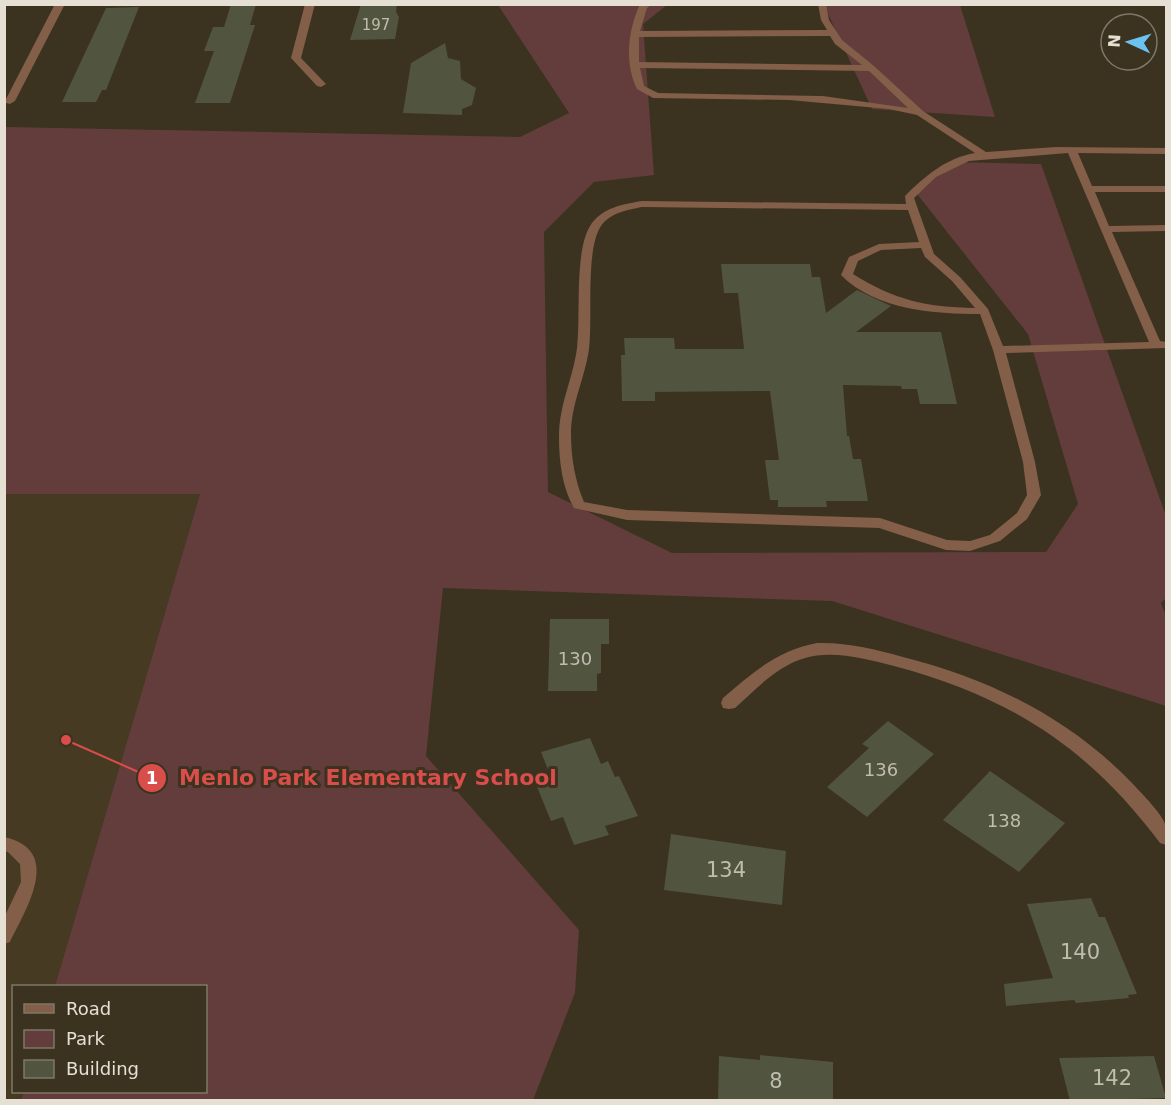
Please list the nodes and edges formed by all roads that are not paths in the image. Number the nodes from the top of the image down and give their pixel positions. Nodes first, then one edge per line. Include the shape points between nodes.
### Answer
1 (60, 4) edge
2 (310, 4) edge
3 (648, 4) edge
4 (822, 4) edge
5 (833, 33) junction
6 (634, 34) junction
7 (634, 65) junction
8 (871, 68) junction
9 (321, 84) dead end
10 (10, 101) dead end
11 (920, 113) junction
12 (1072, 150) junction
13 (1167, 151) edge
14 (984, 155) junction
15 (1088, 189) junction
16 (1167, 189) edge
17 (911, 207) junction
18 (1167, 228) edge
19 (1105, 229) junction
20 (924, 245) junction
21 (984, 311) junction
22 (1162, 345) edge
23 (999, 350) junction
24 (729, 703) dead end
25 (1167, 838) edge
26 (4, 844) edge
27 (4, 937) edge

1 - 10 street
2 - 9 street via 296,58
3 - 6 lane via 643,6
4 - 5 lane
5 - 6 lane
5 - 8 lane via 838,42
6 - 7 lane
7 - 8 lane
7 - 11 lane via 640,87 656,96 776,97 892,106
8 - 11 lane
11 - 14 lane
12 - 13 lane
12 - 14 lane
12 - 15 lane
14 - 17 lane via 966,158 932,175 909,198
15 - 16 lane
15 - 19 lane
17 - 20 lane
17 - 23 lane via 642,204 605,215 594,228 589,252 583,351 566,415 567,460 579,505 627,515 880,523 946,545 970,546 994,538 1022,516 1034,495
18 - 19 lane
19 - 22 lane
20 - 21 lane via 929,255
20 - 21 lane via 879,247 853,259 848,275 877,295 916,308
21 - 23 lane
22 - 23 lane
24 - 25 street via 777,661 809,650 858,652 920,665 1006,697 1079,744 1140,804
26 - 27 lane via 14,846 28,861 28,882

